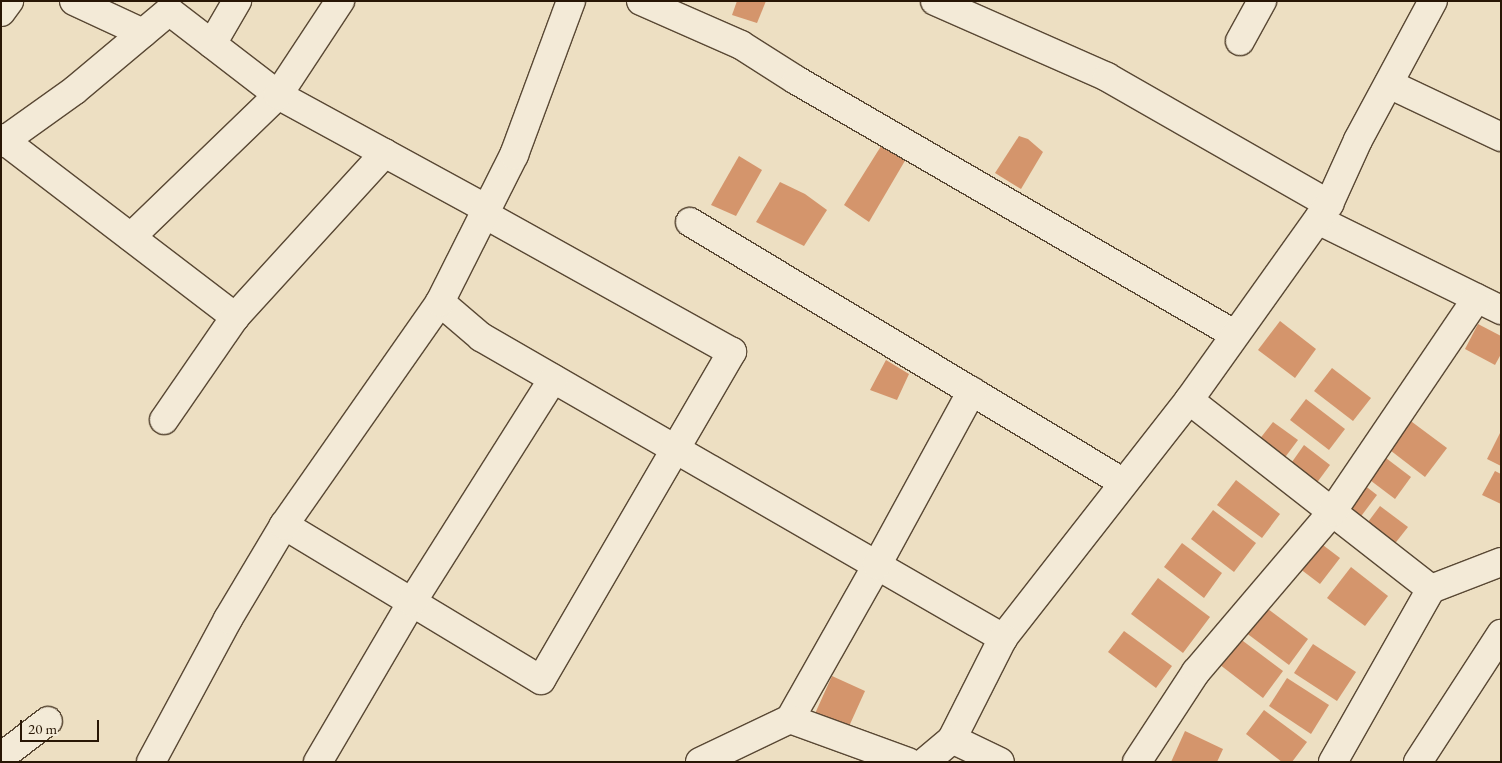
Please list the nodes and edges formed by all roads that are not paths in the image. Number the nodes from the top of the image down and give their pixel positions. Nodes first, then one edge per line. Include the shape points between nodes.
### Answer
1 (9, 1) edge
2 (74, 1) edge
3 (238, 1) edge
4 (340, 1) edge
5 (571, 1) edge
6 (641, 1) edge
7 (935, 1) edge
8 (1262, 1) edge
9 (1433, 1) edge
10 (1, 12) edge
11 (143, 33) junction
12 (1240, 41) dead end
13 (212, 44) junction
14 (1389, 84) junction
15 (278, 95) junction
16 (1501, 137) edge
17 (2, 140) edge
18 (385, 153) junction
19 (486, 211) junction
20 (1324, 212) junction
21 (690, 222) dead end
22 (131, 237) junction
23 (440, 302) junction
24 (1489, 304) edge
25 (235, 317) junction
26 (1234, 334) junction
27 (553, 378) junction
28 (972, 391) junction
29 (1189, 400) junction
30 (164, 420) dead end
31 (677, 450) junction
32 (1124, 483) junction
33 (1332, 512) junction
34 (284, 525) junction
35 (1501, 562) edge
36 (877, 565) junction
37 (1430, 590) junction
38 (412, 602) junction
39 (1501, 634) edge
40 (1003, 638) junction
41 (790, 719) junction
42 (48, 721) dead end
43 (952, 739) junction
44 (1, 757) edge
45 (151, 762) edge
46 (318, 762) edge
47 (700, 762) edge
48 (908, 762) edge
49 (925, 762) edge
50 (1000, 762) edge
51 (1138, 762) edge
52 (1333, 762) edge
53 (1418, 762) edge

1 - 10 street
2 - 11 street
3 - 13 street
4 - 15 street
5 - 19 street via 514,156
6 - 26 street via 741,44 796,80
7 - 20 street via 1107,77
8 - 12 street
9 - 14 street
11 - 13 street via 169,11
11 - 17 street via 75,90
13 - 15 street
14 - 16 street
14 - 20 street
15 - 18 street
15 - 22 street
17 - 22 street
18 - 19 street
18 - 25 street
19 - 23 street
19 - 31 street via 732,352
20 - 24 street
20 - 26 street
21 - 28 street
22 - 25 street
23 - 27 street via 481,336
23 - 34 street
24 - 33 street
25 - 30 street
26 - 29 street
27 - 31 street
27 - 38 street
28 - 32 street
28 - 36 street
29 - 32 street
29 - 33 street
31 - 36 street
31 - 38 street via 541,680
32 - 40 street
33 - 37 street
33 - 51 street via 1196,672
34 - 38 street
34 - 45 street via 228,619
35 - 37 street
36 - 40 street
36 - 41 street
37 - 52 street
38 - 46 street
39 - 53 street
40 - 43 street
41 - 47 street
41 - 48 street
42 - 44 street
43 - 49 street
43 - 50 street

